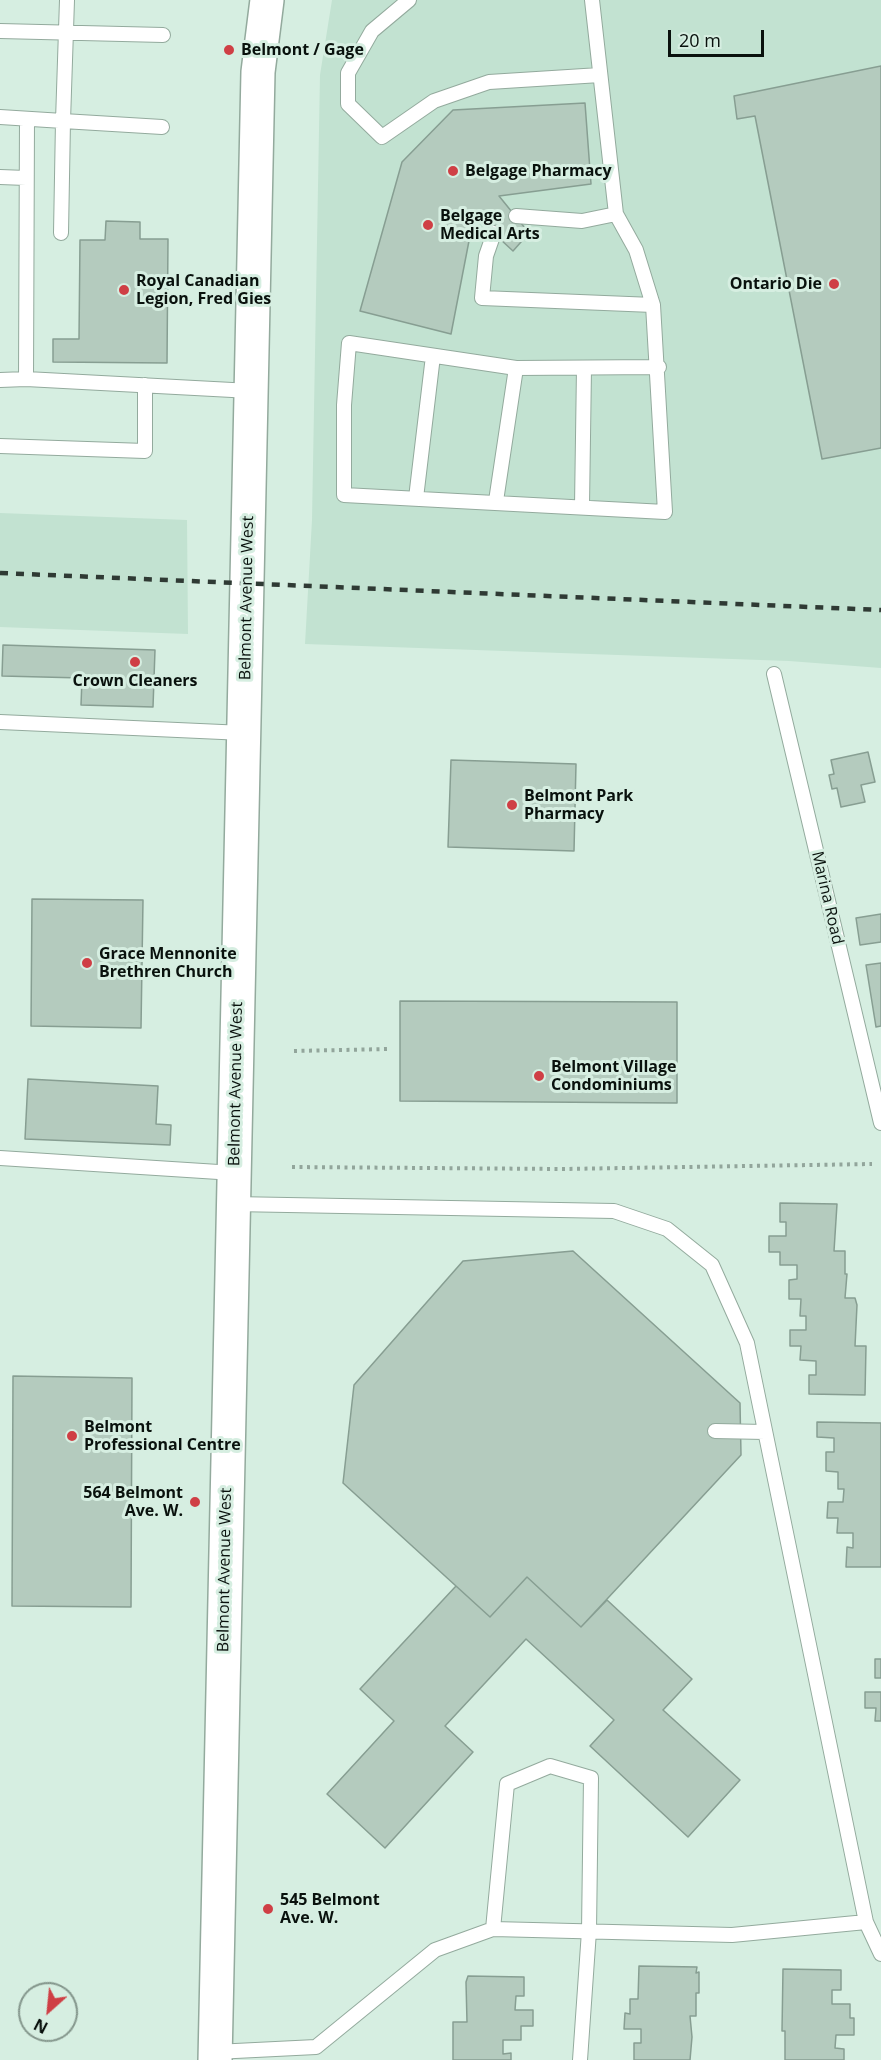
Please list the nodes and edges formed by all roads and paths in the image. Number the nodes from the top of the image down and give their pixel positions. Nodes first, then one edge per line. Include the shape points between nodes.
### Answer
1 (68, 0) edge
2 (267, 0) edge
3 (409, 0) edge
4 (592, 0) edge
5 (0, 31) edge
6 (66, 32) junction
7 (163, 35) dead end
8 (600, 75) junction
9 (0, 117) edge
10 (27, 119) junction
11 (63, 121) junction
12 (162, 127) dead end
13 (0, 177) edge
14 (26, 178) junction
15 (616, 214) junction
16 (516, 216) dead end
17 (61, 233) dead end
18 (494, 234) dead end
19 (653, 305) junction
20 (433, 356) junction
21 (659, 367) junction
22 (516, 368) junction
23 (584, 368) junction
24 (26, 379) junction
25 (0, 380) edge
26 (145, 385) junction
27 (251, 391) junction
28 (0, 446) edge
29 (416, 498) junction
30 (496, 501) junction
31 (582, 507) junction
32 (774, 674) dead end
33 (0, 722) edge
34 (244, 733) junction
35 (389, 1049) dead end
36 (294, 1051) dead end
37 (881, 1123) edge
38 (0, 1158) edge
39 (872, 1164) dead end
40 (292, 1167) dead end
41 (234, 1188) junction
42 (715, 1431) dead end
43 (765, 1432) junction
44 (866, 1922) junction
45 (494, 1929) junction
46 (589, 1931) junction
47 (881, 1954) edge
48 (215, 2056) edge
49 (580, 2060) edge

1 - 6 lane
2 - 27 street, Belmont Avenue West via 258,72
3 - 8 lane via 372,31 348,73 348,104 382,137 434,101 489,82
4 - 8 lane
5 - 6 lane
6 - 7 lane
6 - 11 lane
8 - 15 lane
9 - 10 lane
10 - 11 lane
10 - 14 lane
11 - 12 lane
11 - 17 lane
13 - 14 lane
14 - 24 lane
15 - 16 lane via 582,221
15 - 19 lane via 636,250
18 - 19 lane via 486,256 482,298
19 - 21 lane
20 - 22 lane
20 - 29 lane
20 - 29 lane via 349,343 344,495
21 - 23 lane
21 - 31 lane via 665,512
22 - 23 lane
22 - 30 lane
23 - 31 lane
24 - 25 lane
24 - 26 lane
26 - 27 lane
26 - 28 lane via 146,451
27 - 34 street, Belmont Avenue West
29 - 30 lane
30 - 31 lane
32 - 37 lane, Marina Road
33 - 34 lane
34 - 41 street, Belmont Avenue West
35 - 36 path
38 - 41 lane
39 - 40 path via 562,1169
41 - 43 lane via 614,1211 667,1229 712,1265 747,1344
41 - 48 street, Belmont Avenue West
42 - 43 lane
43 - 44 lane
44 - 46 lane via 732,1935
44 - 47 lane
45 - 46 lane
45 - 46 lane via 507,1784 550,1766 591,1778
45 - 48 lane via 435,1950 316,2047
46 - 49 lane

